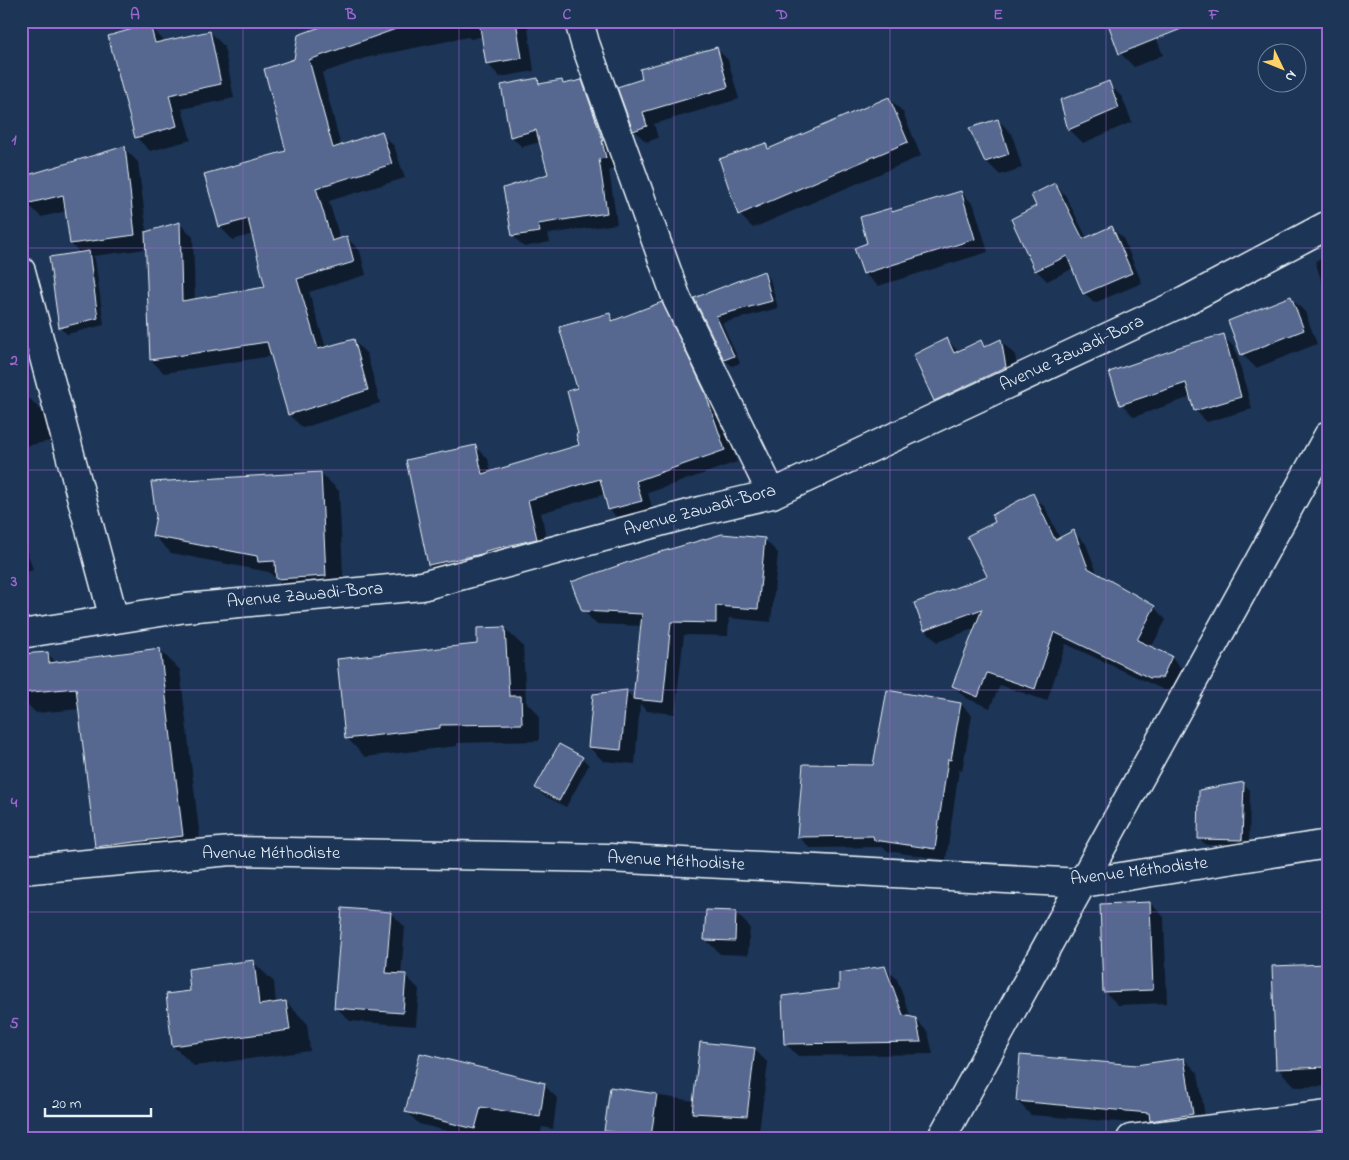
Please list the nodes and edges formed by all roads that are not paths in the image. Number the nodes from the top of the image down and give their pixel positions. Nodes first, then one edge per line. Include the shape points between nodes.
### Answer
1 (579, 21) edge
2 (1328, 225) edge
3 (21, 271) edge
4 (1328, 436) edge
5 (772, 494) junction
6 (114, 619) junction
7 (21, 634) edge
8 (1328, 844) edge
9 (21, 870) edge
10 (1083, 883) junction
11 (1328, 1115) edge
12 (942, 1139) edge
13 (1131, 1139) edge

1 - 5 street via 677,298
2 - 5 street, Avenue Zawadi-Bora via 1185,301
3 - 6 street
4 - 10 street
5 - 6 street, Avenue Zawadi-Bora via 422,586 186,608
6 - 7 street, Avenue Zawadi-Bora
8 - 10 street, Avenue Méthodiste
9 - 10 street, Avenue Méthodiste via 231,851 608,858
10 - 12 street
11 - 13 street

